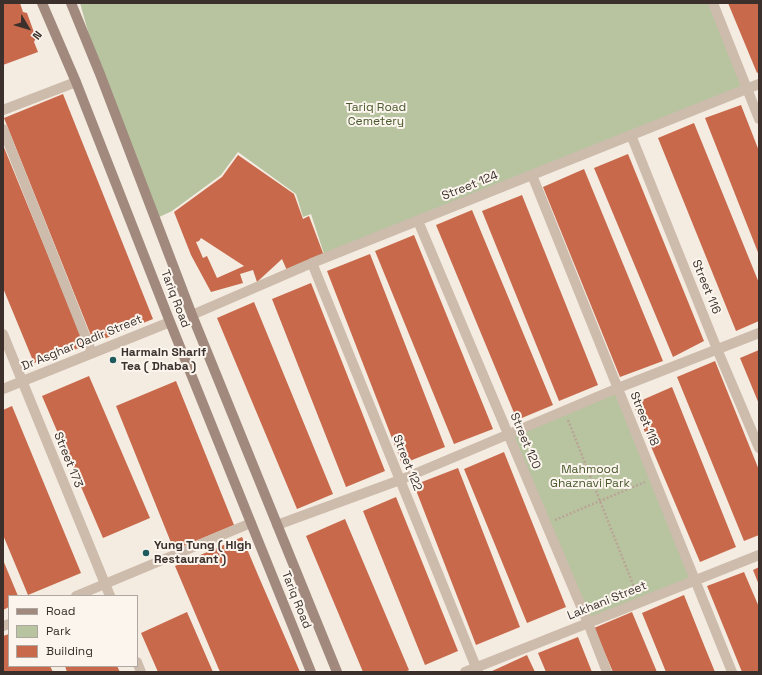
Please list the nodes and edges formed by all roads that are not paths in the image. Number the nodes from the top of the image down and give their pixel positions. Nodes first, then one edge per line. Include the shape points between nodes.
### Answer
1 (42, 3) edge
2 (70, 3) edge
3 (713, 3) edge
4 (76, 82) junction
5 (759, 84) edge
6 (747, 89) junction
7 (3, 110) edge
8 (759, 119) edge
9 (3, 129) edge
10 (631, 135) junction
11 (532, 175) junction
12 (418, 221) junction
13 (312, 263) junction
14 (192, 315) junction
15 (170, 322) junction
16 (759, 333) edge
17 (3, 334) edge
18 (717, 349) junction
19 (92, 353) junction
20 (22, 381) junction
21 (618, 388) junction
22 (3, 389) edge
23 (508, 434) junction
24 (759, 448) edge
25 (400, 480) junction
26 (251, 523) junction
27 (277, 525) junction
28 (759, 555) edge
29 (696, 580) junction
30 (105, 584) junction
31 (78, 595) edge
32 (110, 595) edge
33 (588, 623) junction
34 (477, 670) edge
35 (311, 672) edge
36 (337, 672) edge
37 (465, 672) edge
38 (607, 672) edge
39 (732, 672) edge

1 - 4 main road, Tariq Road
2 - 14 main road, Tariq Road via 100,74
3 - 6 street
4 - 7 street
4 - 15 main road, Tariq Road
5 - 6 street, Street 124
6 - 8 street
6 - 10 street, Street 124
9 - 19 street
10 - 11 street, Street 124
10 - 18 street, Street 116
11 - 12 street, Street 124
11 - 21 street, Street 118
12 - 13 street, Street 124
12 - 23 street, Street 120
13 - 14 street, Street 124
13 - 25 street, Street 122
14 - 27 main road, Tariq Road
15 - 19 street, Dr Asghar Qadir Street
15 - 26 main road, Tariq Road
16 - 18 street
17 - 20 street, Street 173
18 - 21 street
18 - 24 street, Street 116
19 - 20 street, Dr Asghar Qadir Street
20 - 22 street, Dr Asghar Qadir Street
20 - 30 street, Street 173
21 - 23 street
21 - 29 street, Street 118
23 - 25 street
23 - 33 street, Street 120
25 - 27 street
25 - 34 street, Street 122
26 - 30 street
26 - 35 main road, Tariq Road
27 - 36 main road, Tariq Road
28 - 29 street, Lakhani Street
29 - 33 street, Lakhani Street
29 - 39 street, Street 118
30 - 31 street
30 - 32 street, Street 173
33 - 34 street, Lakhani Street
33 - 38 street, Street 120
34 - 37 street, Lakhani Street

